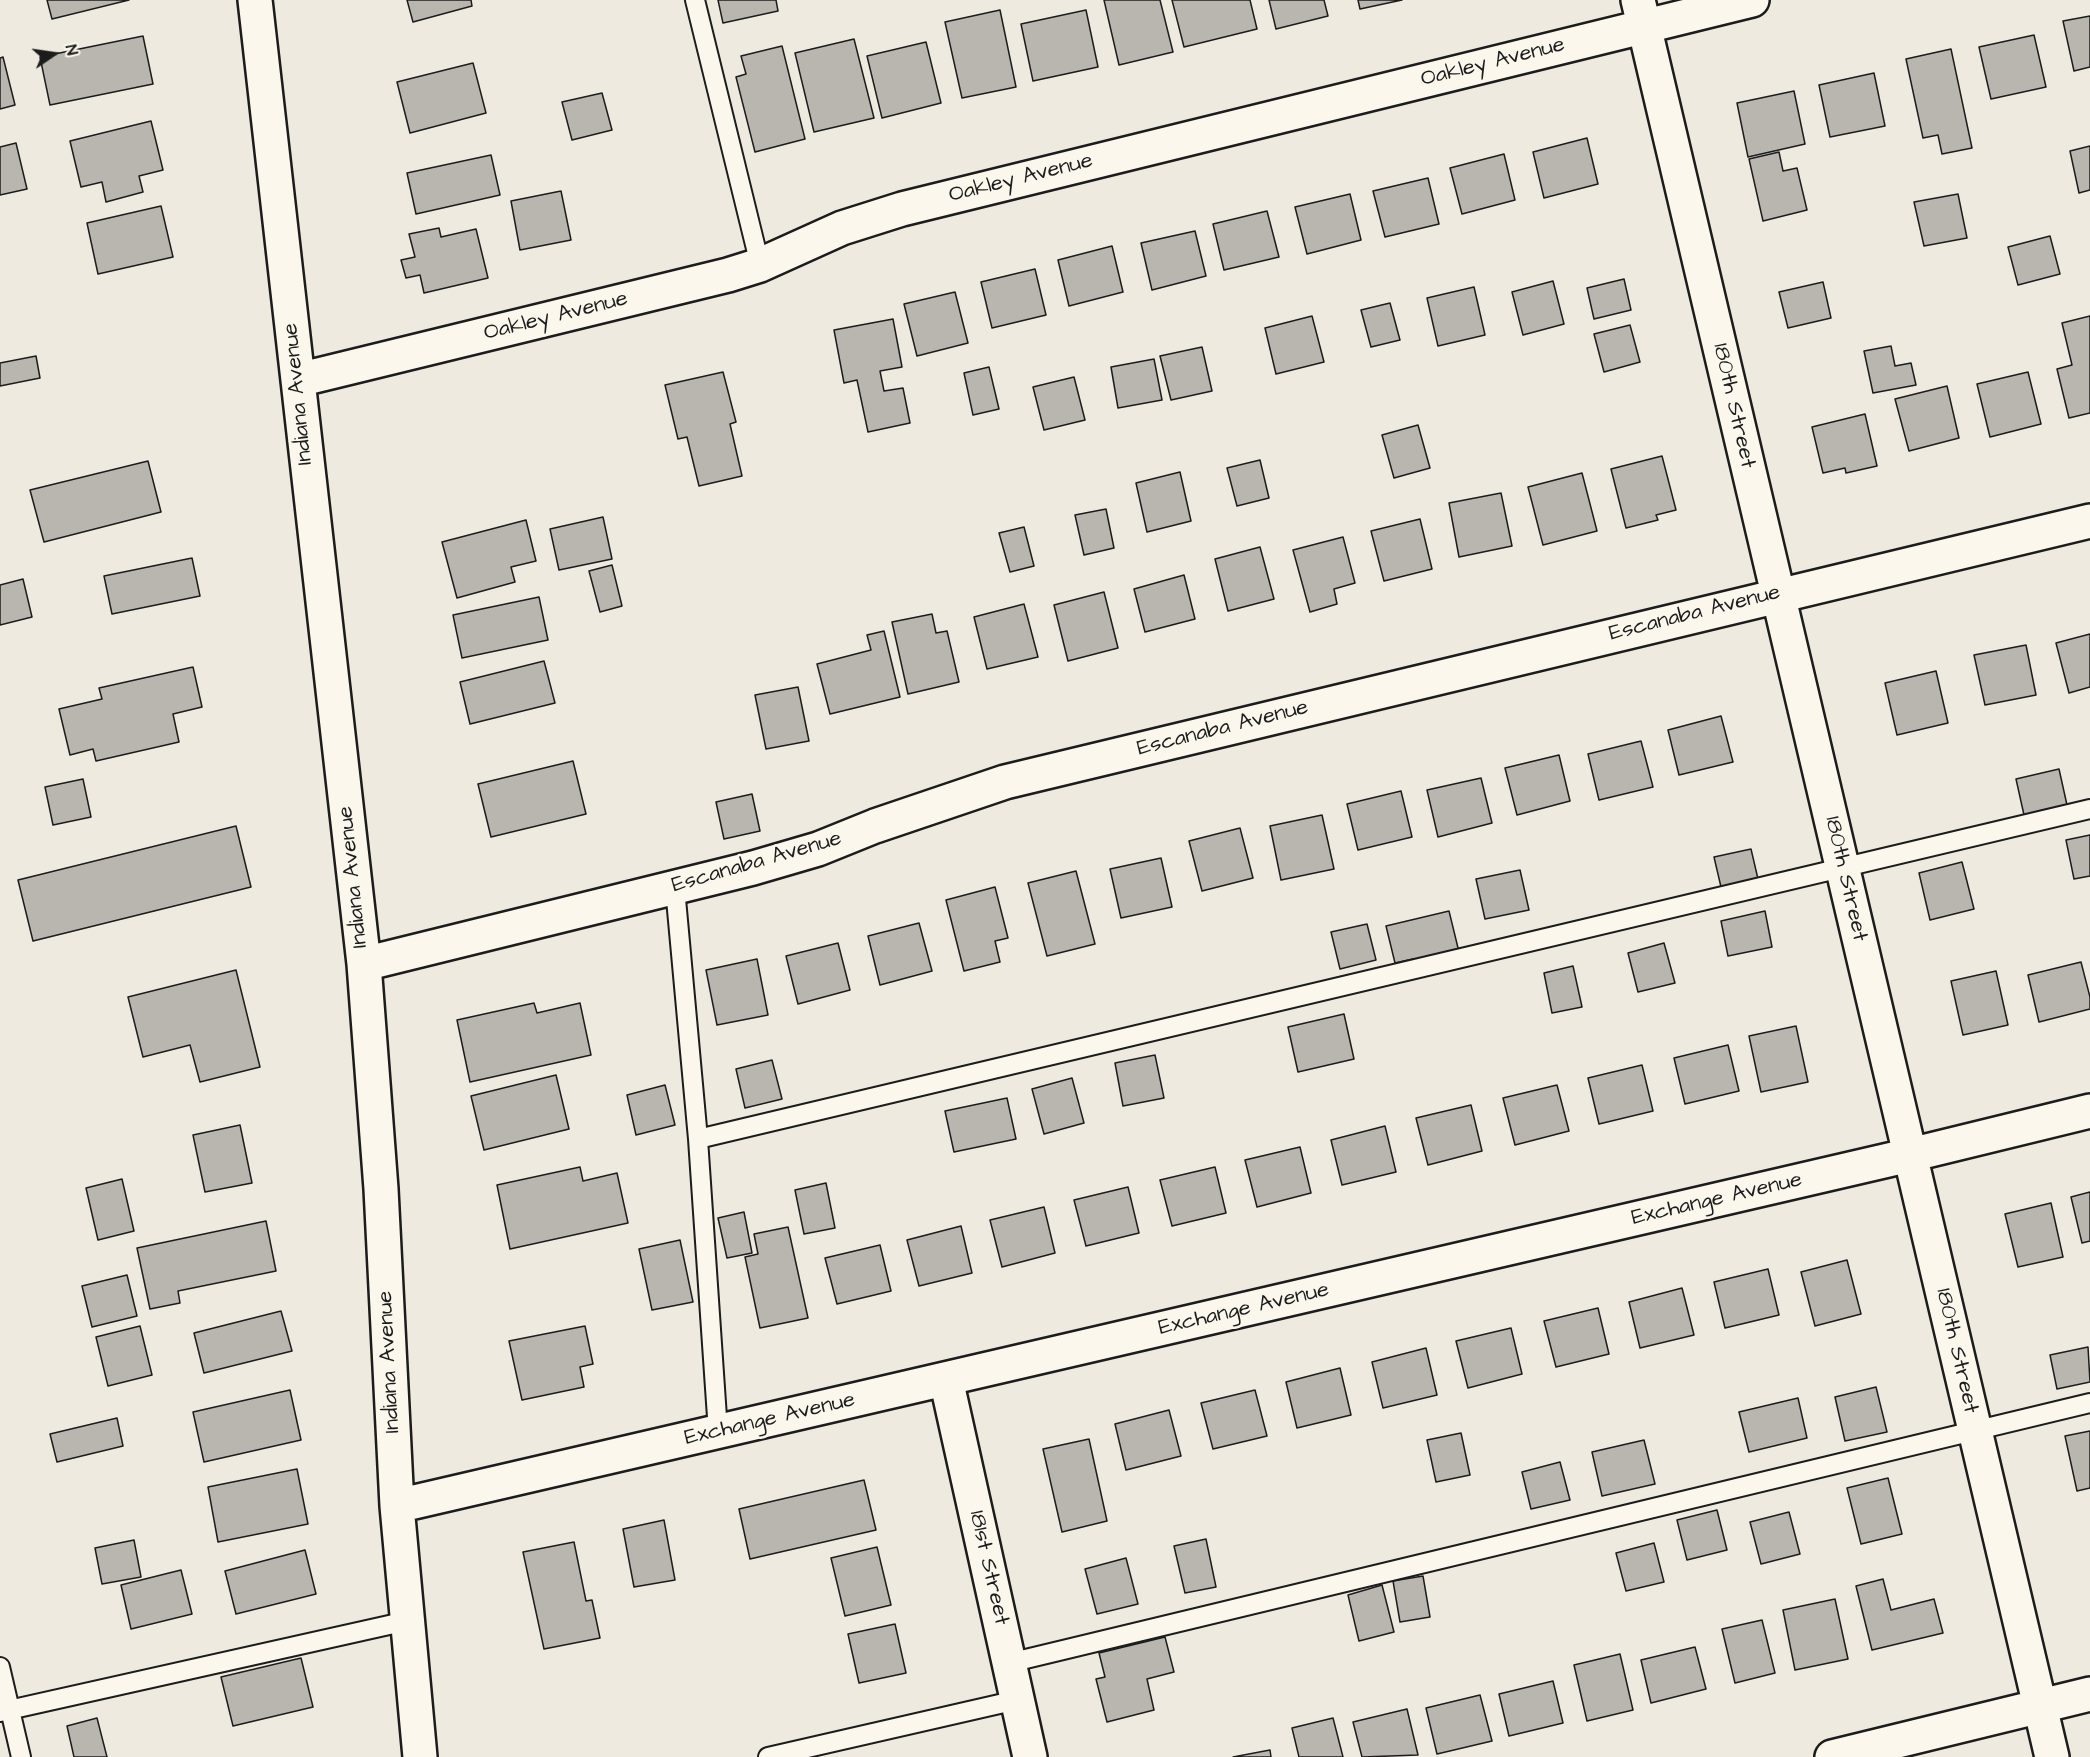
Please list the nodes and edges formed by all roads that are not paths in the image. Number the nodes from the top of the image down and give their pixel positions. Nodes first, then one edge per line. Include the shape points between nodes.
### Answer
1 (255, 0) edge
2 (695, 0) edge
3 (1752, 0) edge
4 (1641, 13) edge
5 (760, 265) junction
6 (297, 380) junction
7 (2090, 521) edge
8 (1777, 594) junction
9 (2090, 809) edge
10 (1842, 867) junction
11 (675, 888) junction
12 (364, 964) junction
13 (2090, 1111) edge
14 (698, 1139) junction
15 (1910, 1155) junction
16 (946, 1379) junction
17 (2090, 1403) edge
18 (1975, 1430) junction
19 (718, 1432) junction
20 (397, 1506) junction
21 (407, 1621) junction
22 (1009, 1663) junction
23 (0, 1667) edge
24 (2090, 1694) edge
25 (1017, 1700) junction
26 (2040, 1706) junction
27 (5, 1711) edge
28 (21, 1757) edge
29 (420, 1757) edge
30 (768, 1757) edge
31 (1030, 1757) edge
32 (1832, 1757) edge
33 (2052, 1757) edge

1 - 6 street, Indiana Avenue
2 - 5 lane
3 - 4 street, Oakley Avenue
4 - 5 street, Oakley Avenue via 902,208 842,228
4 - 8 street, 180th Street
5 - 6 street, Oakley Avenue
6 - 12 street, Indiana Avenue
7 - 8 street, Escanaba Avenue
8 - 10 street, 180th Street
8 - 11 street, Escanaba Avenue via 1005,782 818,849
9 - 10 lane
10 - 14 lane
10 - 15 street, 180th Street
11 - 12 street, Escanaba Avenue
11 - 14 lane
12 - 20 street, Indiana Avenue via 381,1189
13 - 15 street, Exchange Avenue
14 - 19 lane
15 - 16 street, Exchange Avenue
15 - 18 street, 180th Street
16 - 19 street, Exchange Avenue
16 - 22 street, 181st Street
17 - 18 lane
18 - 22 lane
18 - 26 street, 180th Street
19 - 20 street, Exchange Avenue
20 - 21 street, Indiana Avenue
21 - 27 lane
21 - 29 street, Indiana Avenue
22 - 25 street, 181st Street
23 - 27 lane
24 - 26 street
25 - 30 lane
25 - 31 street, 181st Street
26 - 32 street
26 - 33 street, 180th Street
27 - 28 lane

